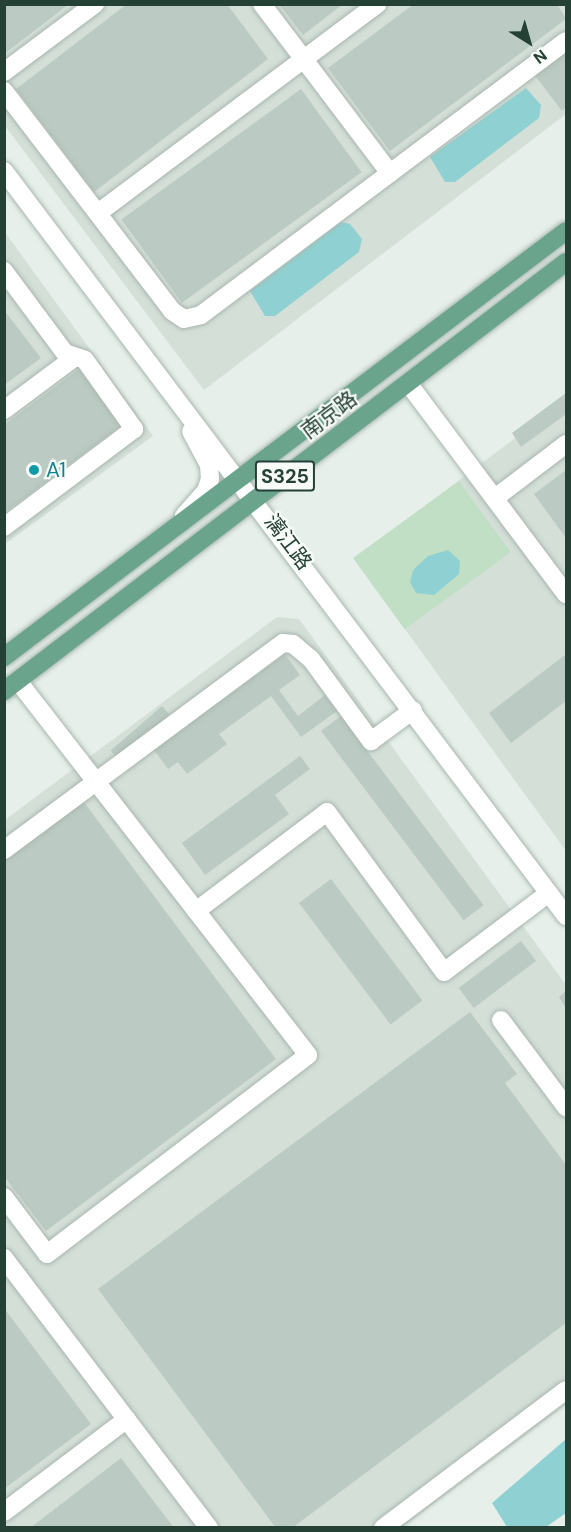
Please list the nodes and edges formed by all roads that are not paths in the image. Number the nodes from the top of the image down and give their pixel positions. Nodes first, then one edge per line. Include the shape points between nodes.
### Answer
1 (95, 4) edge
2 (262, 4) edge
3 (377, 4) edge
4 (567, 41) edge
5 (304, 59) junction
6 (4, 72) edge
7 (4, 91) edge
8 (4, 171) edge
9 (390, 173) junction
10 (98, 213) junction
11 (567, 231) edge
12 (567, 262) edge
13 (7, 278) edge
14 (75, 357) junction
15 (152, 364) junction
16 (408, 382) junction
17 (4, 410) edge
18 (567, 444) edge
19 (239, 478) junction
20 (495, 498) junction
21 (255, 499) junction
22 (4, 527) edge
23 (170, 531) junction
24 (567, 594) edge
25 (6, 653) edge
26 (11, 686) edge
27 (413, 710) junction
28 (96, 782) junction
29 (4, 850) edge
30 (549, 893) junction
31 (196, 911) junction
32 (567, 916) edge
33 (501, 1020) dead end
34 (561, 1088) edge
35 (567, 1107) edge
36 (4, 1197) edge
37 (6, 1262) edge
38 (567, 1390) edge
39 (127, 1419) junction
40 (4, 1512) edge
41 (209, 1527) edge
42 (383, 1527) edge

1 - 6 street
2 - 5 street
3 - 5 street
4 - 9 street
5 - 9 street
5 - 10 street
7 - 10 street
8 - 15 street, 漓江路
9 - 10 street via 201,315 184,319 172,311
11 - 19 main road, 南京路 / S325
12 - 16 main road, 南京路 / S325
13 - 14 street via 65,353
14 - 17 street
14 - 22 street via 85,360 134,429
15 - 19 street, 漓江路
15 - 23 street via 209,465 206,491
16 - 20 street
16 - 21 main road, 南京路 / S325
18 - 20 street
19 - 21 street, 漓江路
19 - 23 main road, 南京路 / S325
20 - 24 street
21 - 26 main road, 南京路 / S325
21 - 27 street, 漓江路
23 - 25 main road, 南京路 / S325
26 - 28 street
27 - 28 street via 371,741 311,659 293,644 283,643
27 - 30 street, 漓江路
28 - 29 street
28 - 31 street
30 - 31 street via 444,972 327,812
30 - 32 street, 漓江路
31 - 36 street via 308,1055 47,1254
33 - 34 street
34 - 35 street
37 - 39 street
38 - 42 street
39 - 40 street
39 - 41 street

